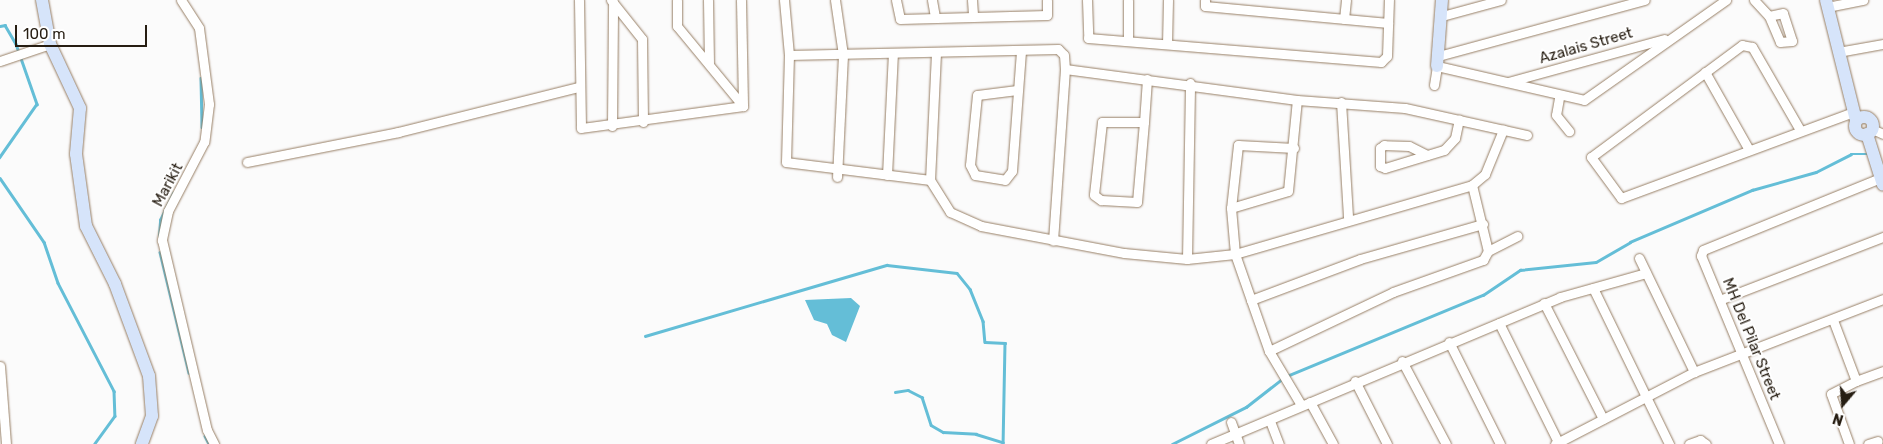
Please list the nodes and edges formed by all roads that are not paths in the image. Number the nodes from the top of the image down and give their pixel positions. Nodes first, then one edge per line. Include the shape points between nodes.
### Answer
1 (42, 0) edge
2 (181, 0) edge
3 (579, 0) edge
4 (677, 0) edge
5 (708, 0) edge
6 (741, 0) edge
7 (784, 0) edge
8 (835, 0) edge
9 (896, 0) edge
10 (932, 0) edge
11 (972, 0) edge
12 (1047, 0) edge
13 (1088, 0) edge
14 (1128, 0) edge
15 (1168, 0) edge
16 (1205, 0) edge
17 (1346, 0) edge
18 (1388, 0) edge
19 (1442, 0) edge
20 (1501, 0) edge
21 (1645, 0) edge
22 (1726, 0) edge
23 (1754, 0) edge
24 (1863, 0) edge
25 (612, 1) edge
26 (1827, 4) edge
27 (973, 15) junction
28 (1442, 16) junction
29 (1769, 16) dead end
30 (935, 17) junction
31 (1344, 19) junction
32 (1388, 23) junction
33 (1672, 36) junction
34 (1128, 40) junction
35 (50, 44) junction
36 (1167, 44) junction
37 (1883, 44) edge
38 (1020, 51) junction
39 (1838, 52) junction
40 (936, 53) junction
41 (893, 54) junction
42 (789, 55) junction
43 (843, 55) junction
44 (1439, 60) junction
45 (0, 62) edge
46 (709, 64) junction
47 (1065, 69) junction
48 (1705, 72) junction
49 (1147, 79) junction
50 (1508, 82) junction
51 (1190, 83) junction
52 (1434, 85) dead end
53 (579, 86) junction
54 (1017, 90) junction
55 (1559, 98) junction
56 (1297, 100) junction
57 (1342, 102) junction
58 (743, 106) junction
59 (1854, 116) junction
60 (1460, 119) junction
61 (644, 122) junction
62 (1144, 122) junction
63 (612, 126) junction
64 (1503, 130) junction
65 (1800, 130) junction
66 (1569, 131) dead end
67 (1527, 135) dead end
68 (1873, 136) edge
69 (1294, 148) junction
70 (1748, 148) junction
71 (1427, 155) junction
72 (247, 162) dead end
73 (837, 173) junction
74 (887, 175) junction
75 (930, 180) junction
76 (1882, 180) edge
77 (1472, 185) junction
78 (1232, 208) junction
79 (1348, 218) junction
80 (1483, 224) junction
81 (1517, 236) dead end
82 (1883, 237) edge
83 (1053, 240) junction
84 (1488, 251) junction
85 (1235, 254) junction
86 (1639, 258) dead end
87 (1187, 259) junction
88 (1646, 273) junction
89 (1594, 288) junction
90 (1722, 299) junction
91 (1883, 299) edge
92 (1251, 300) junction
93 (1544, 303) junction
94 (1833, 320) junction
95 (1499, 323) junction
96 (1449, 342) junction
97 (1269, 351) junction
98 (1742, 352) junction
99 (1402, 361) junction
100 (0, 366) edge
101 (1883, 371) edge
102 (1694, 372) junction
103 (1856, 381) junction
104 (1355, 382) junction
105 (1647, 396) junction
106 (1310, 402) junction
107 (1301, 405) junction
108 (1603, 419) junction
109 (1270, 421) junction
110 (1230, 422) dead end
111 (1234, 433) junction
112 (1880, 441) edge
113 (1556, 443) edge
114 (6, 444) edge
115 (142, 444) edge
116 (214, 444) edge
117 (1211, 444) edge
118 (1238, 444) edge
119 (1279, 444) edge
120 (1333, 444) edge
121 (1387, 444) edge
122 (1446, 444) edge
123 (1500, 444) edge
124 (1669, 444) edge
125 (1689, 444) edge
126 (1706, 444) edge
127 (1779, 444) edge
128 (1849, 444) edge
129 (1868, 444) edge

1 - 35 street
2 - 116 street, Marikit via 199,28 209,104 204,142 168,210 162,240 207,430
3 - 53 street
4 - 46 street via 677,26
5 - 46 street
6 - 58 street
7 - 42 street
8 - 43 street
9 - 30 street via 900,20
10 - 30 street
11 - 27 street
12 - 27 street via 1047,15
13 - 34 street via 1088,38
14 - 34 street
15 - 36 street
16 - 31 street via 1205,6
17 - 31 street
18 - 32 street
19 - 28 street
20 - 28 street
21 - 44 street
22 - 33 street
23 - 29 street
24 - 26 street
25 - 61 street via 642,40
25 - 63 street
26 - 39 street
27 - 30 street
28 - 44 street
31 - 32 street
32 - 36 street via 1386,56 1381,62
33 - 50 street, Azalais Street
33 - 55 street via 1584,100
34 - 36 street
35 - 45 street
35 - 115 street via 80,108 76,154 86,226 122,299 149,376 152,416
37 - 39 street
38 - 40 street
38 - 47 street via 1058,49 1064,55
38 - 54 street
39 - 59 street
40 - 41 street
40 - 75 street
41 - 43 street
41 - 74 street
42 - 43 street
42 - 73 street via 786,162
43 - 73 street
44 - 50 street
44 - 52 street
46 - 58 street
47 - 49 street
47 - 83 street
48 - 65 street via 1742,45 1752,47
48 - 70 street
48 - 70 street via 1593,153 1593,161 1620,198
49 - 51 street
49 - 62 street
50 - 55 street
51 - 56 street
51 - 87 street
53 - 63 street via 581,128
53 - 72 street via 398,132
54 - 54 street via 1010,177 1006,180 975,175 970,165 977,95
55 - 66 street via 1556,115
56 - 57 street
56 - 69 street
57 - 60 street
57 - 79 street
58 - 61 street
59 - 65 street
59 - 68 street via 1866,117
60 - 64 street
60 - 71 street via 1449,146
61 - 63 street
62 - 62 street via 1137,202 1101,200 1094,195 1102,122
64 - 67 street
64 - 77 street via 1485,174
65 - 70 street
68 - 76 street
69 - 78 street via 1288,191
69 - 78 street via 1238,145
71 - 71 street via 1409,146 1384,145 1380,148 1380,166
73 - 74 street
74 - 75 street
75 - 83 street via 958,219
76 - 90 street, MH Del Pilar Street via 1707,246 1701,256
77 - 79 street
77 - 80 street
78 - 85 street
79 - 85 street
80 - 84 street
80 - 92 street via 1360,259
81 - 84 street
82 - 90 street
83 - 87 street
84 - 97 street via 1483,260 1392,292
85 - 87 street
85 - 92 street
86 - 88 street
88 - 89 street
88 - 102 street
89 - 93 street
89 - 105 street
90 - 98 street, MH Del Pilar Street
91 - 94 street
92 - 97 street
93 - 95 street
93 - 108 street
94 - 98 street
94 - 103 street
95 - 96 street
95 - 113 street
96 - 99 street
96 - 123 street
97 - 107 street
98 - 102 street
98 - 127 street, MH Del Pilar Street
99 - 104 street
99 - 122 street
100 - 114 street
101 - 103 street
102 - 105 street
103 - 128 street via 1831,394
104 - 106 street
104 - 121 street
105 - 108 street
105 - 124 street
106 - 107 street
106 - 120 street
107 - 109 street
108 - 113 street
109 - 111 street
109 - 119 street
110 - 111 street
111 - 117 street
111 - 118 street
112 - 129 street
125 - 126 street via 1700,440

